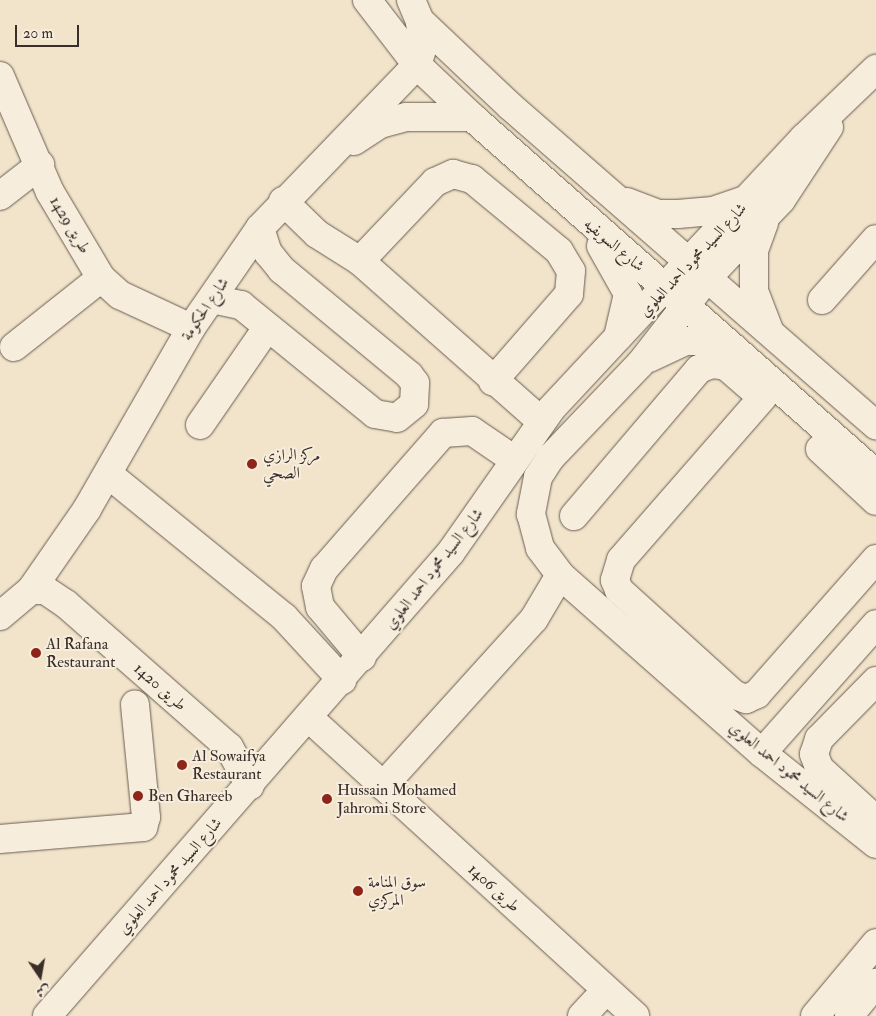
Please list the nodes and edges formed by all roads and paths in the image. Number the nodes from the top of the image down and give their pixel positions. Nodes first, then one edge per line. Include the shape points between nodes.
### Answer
1 (367, 0) edge
2 (416, 10) edge
3 (417, 65) junction
4 (875, 72) edge
5 (0, 76) edge
6 (472, 117) junction
7 (40, 165) junction
8 (315, 167) junction
9 (0, 196) edge
10 (613, 196) junction
11 (282, 201) junction
12 (758, 207) junction
13 (578, 215) junction
14 (260, 228) junction
15 (876, 239) edge
16 (360, 261) junction
17 (697, 270) junction
18 (101, 278) junction
19 (676, 296) junction
20 (212, 299) junction
21 (822, 300) dead end
22 (191, 328) junction
23 (266, 328) junction
24 (769, 329) junction
25 (616, 341) junction
26 (726, 341) junction
27 (14, 348) dead end
28 (640, 364) junction
29 (493, 381) junction
30 (763, 397) junction
31 (546, 415) junction
32 (874, 422) edge
33 (200, 425) dead end
34 (575, 428) junction
35 (513, 458) junction
36 (108, 474) junction
37 (876, 474) edge
38 (876, 501) edge
39 (574, 516) dead end
40 (876, 559) edge
41 (560, 575) junction
42 (31, 590) junction
43 (0, 616) edge
44 (876, 624) edge
45 (362, 657) junction
46 (342, 680) junction
47 (876, 681) edge
48 (135, 705) dead end
49 (308, 717) junction
50 (762, 753) junction
51 (250, 786) junction
52 (383, 786) junction
53 (876, 820) edge
54 (0, 839) edge
55 (876, 844) edge
56 (876, 943) edge
57 (876, 983) edge
58 (606, 990) junction
59 (47, 1016) edge
60 (582, 1016) edge
61 (635, 1016) edge
62 (816, 1016) edge
63 (849, 1016) edge

1 - 3 street, شارع السويفيه
2 - 3 street via 423,47
2 - 10 street
3 - 6 street, شارع السويفيه
3 - 8 street, شارع الحكومة
4 - 12 street, شارع السيد محمود احمد العلوي via 841,103 808,163
5 - 7 street, طريق 1429
6 - 8 street via 438,114 380,124
6 - 13 street, شارع السويفيه
7 - 9 street
7 - 18 street, طريق 1429 via 50,192
8 - 11 street, شارع الحكومة
10 - 12 street via 658,214
10 - 17 street
11 - 14 street, شارع الحكومة
11 - 16 street via 317,234
12 - 17 street, شارع السيد محمود احمد العلوي
12 - 24 street via 754,292
13 - 19 street, شارع السويفيه
13 - 25 street via 613,262 628,294
14 - 20 street, شارع الحكومة
14 - 23 street via 268,253 282,270 409,375 416,388 414,404 397,418 376,414
15 - 21 street
16 - 29 street
16 - 29 street via 435,182 453,174 472,179 559,251 571,271 569,294
17 - 19 street, شارع السيد محمود احمد العلوي
17 - 24 street
18 - 22 street, طريق 1429 via 120,295
18 - 27 street
19 - 25 street, شارع السيد محمود احمد العلوي
19 - 26 street, شارع السويفيه
19 - 28 street, شارع السيد محمود احمد العلوي
20 - 22 street, شارع الحكومة
20 - 23 street via 241,305
22 - 36 street, شارع الحكومة
23 - 33 street
24 - 32 street
25 - 31 street, شارع السيد محمود احمد العلوي
26 - 28 street via 685,341 665,347
26 - 37 street, شارع السويفيه
28 - 34 street, شارع السيد محمود احمد العلوي
29 - 31 street
30 - 38 street
30 - 39 street via 726,366 712,364 699,369
30 - 40 street via 621,560 615,580 618,590 735,695 746,699 756,694
31 - 34 street
31 - 35 street, شارع السيد محمود احمد العلوي
34 - 41 street, شارع السيد محمود احمد العلوي via 538,477 531,514 540,548
35 - 45 street, شارع السيد محمود احمد العلوي via 451,552
35 - 45 street via 472,431 443,433 324,569 316,586 320,607
36 - 42 street, شارع الحكومة
36 - 46 street via 284,617
41 - 50 street, شارع السيد محمود احمد العلوي
41 - 52 street via 534,619
42 - 43 street, شارع الحكومة
42 - 51 street, طريق 1420 via 56,596 229,746
44 - 50 street
45 - 46 street, شارع السيد محمود احمد العلوي
46 - 49 street, شارع السيد محمود احمد العلوي
47 - 53 street via 819,739 814,754 819,768
48 - 54 street via 146,817 143,828
49 - 51 street, شارع السيد محمود احمد العلوي
49 - 52 street, طريق 1406
50 - 55 street, شارع السيد محمود احمد العلوي
51 - 59 street, شارع السيد محمود احمد العلوي
52 - 58 street, طريق 1406
56 - 62 street
57 - 63 street
58 - 60 street
58 - 61 street, طريق 1406

